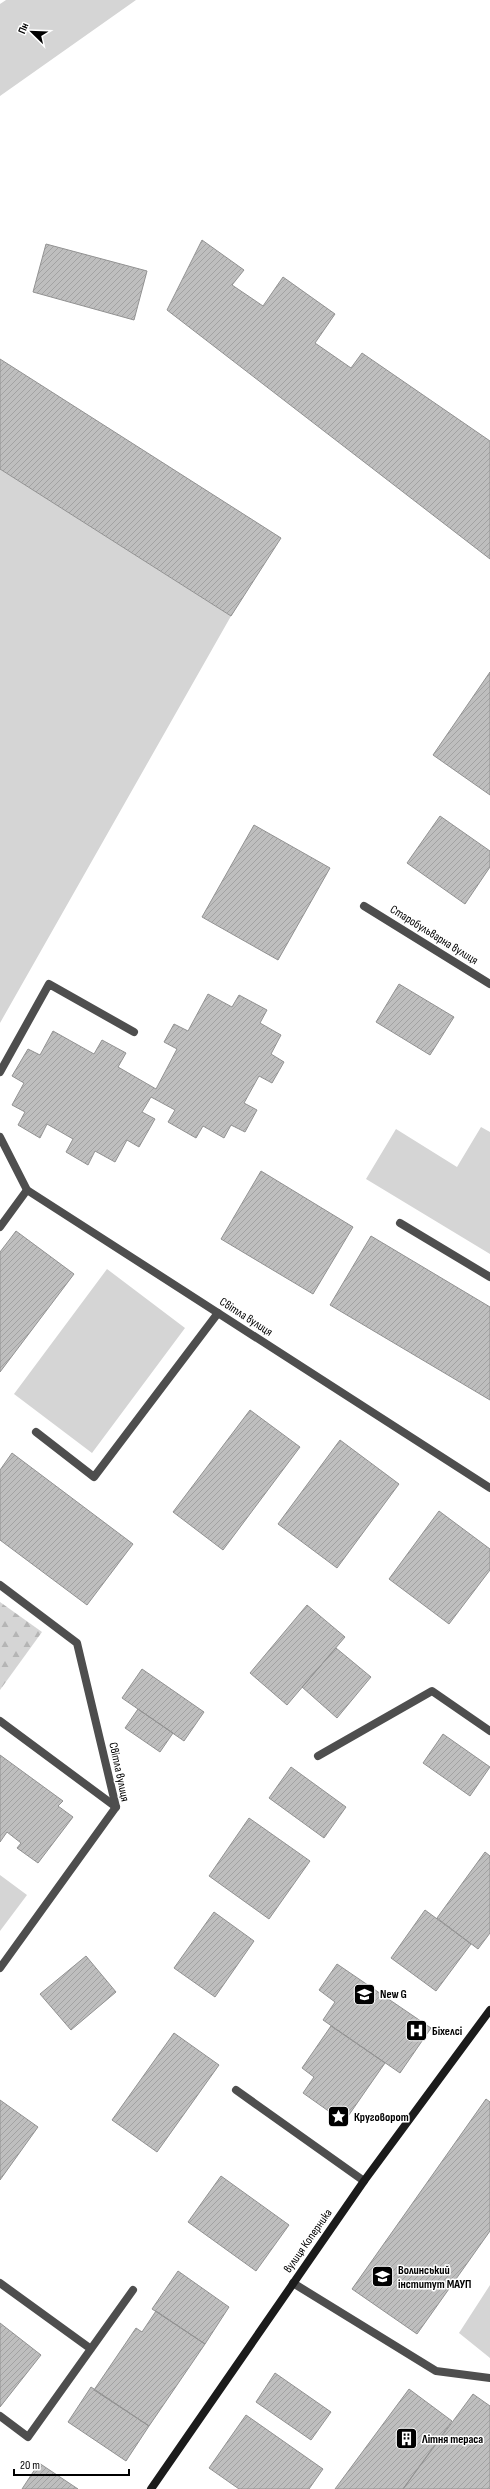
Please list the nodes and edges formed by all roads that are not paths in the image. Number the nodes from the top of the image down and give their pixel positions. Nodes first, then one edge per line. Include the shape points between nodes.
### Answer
1 (364, 906) dead end
2 (490, 984) edge
3 (134, 1032) dead end
4 (0, 1072) edge
5 (0, 1137) edge
6 (27, 1190) junction
7 (400, 1223) dead end
8 (0, 1227) edge
9 (490, 1277) edge
10 (218, 1313) junction
11 (36, 1432) dead end
12 (490, 1488) edge
13 (0, 1585) edge
14 (0, 1721) edge
15 (490, 1731) edge
16 (318, 1756) dead end
17 (116, 1807) junction
18 (0, 1968) edge
19 (490, 2010) edge
20 (236, 2090) dead end
21 (364, 2181) junction
22 (0, 2282) edge
23 (293, 2283) junction
24 (133, 2290) dead end
25 (91, 2349) junction
26 (490, 2378) edge
27 (0, 2416) edge
28 (151, 2489) edge

1 - 2 street, Старобульварна вулиця
3 - 4 street via 48,984
5 - 6 street
6 - 8 street
6 - 10 street, Світла вулиця
7 - 9 street
10 - 11 street via 94,1476
10 - 12 street, Світла вулиця
13 - 17 street, Світла вулиця via 77,1643
14 - 17 street
15 - 16 street via 432,1691
17 - 18 street, Світла вулиця
19 - 21 street, вулиця Коперника
20 - 21 street
21 - 23 street, вулиця Коперника
22 - 25 street
23 - 26 street via 436,2372
23 - 28 street, вулиця Коперника
24 - 25 street
25 - 27 street via 28,2437

